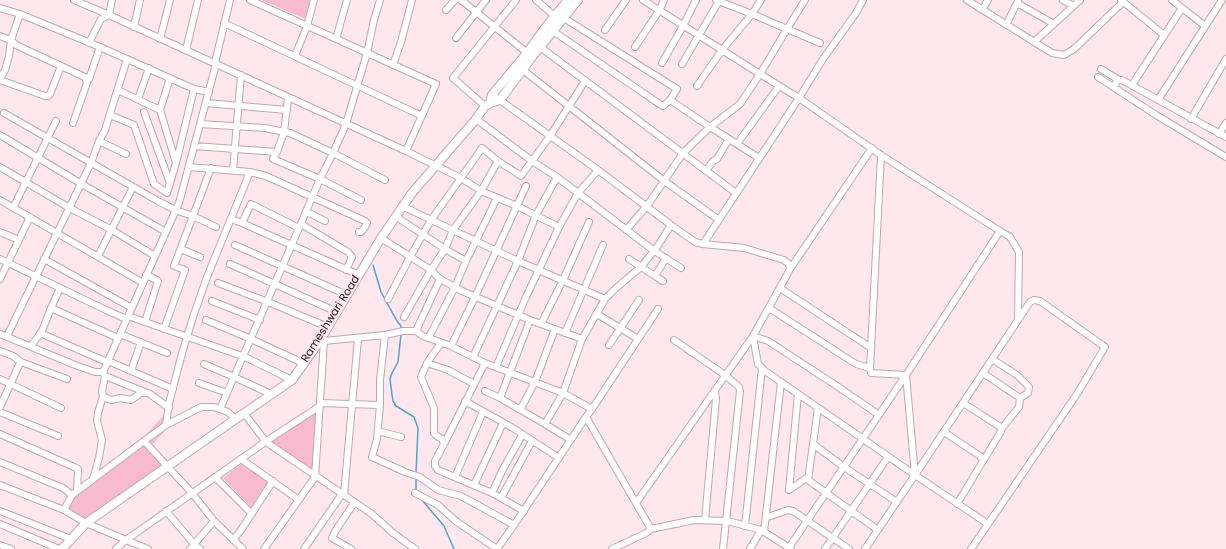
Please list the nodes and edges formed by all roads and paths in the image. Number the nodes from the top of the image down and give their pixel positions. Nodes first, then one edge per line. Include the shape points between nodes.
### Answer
1 (74, 0) edge
2 (112, 0) edge
3 (140, 0) edge
4 (170, 0) edge
5 (198, 0) edge
6 (230, 0) edge
7 (250, 0) edge
8 (314, 0) edge
9 (348, 0) edge
10 (380, 0) edge
11 (412, 0) edge
12 (455, 0) edge
13 (461, 0) edge
14 (486, 0) edge
15 (516, 0) edge
16 (536, 0) edge
17 (568, 0) edge
18 (578, 0) edge
19 (626, 0) edge
20 (643, 0) edge
21 (664, 0) edge
22 (696, 0) edge
23 (761, 0) edge
24 (805, 0) edge
25 (863, 0) edge
26 (967, 0) edge
27 (988, 0) edge
28 (1063, 0) edge
29 (1080, 0) edge
30 (1172, 0) edge
31 (1222, 0) edge
32 (722, 1) edge
33 (1122, 1) edge
34 (82, 2) edge
35 (1018, 2) edge
36 (1073, 6) junction
37 (0, 8) edge
38 (1182, 8) junction
39 (446, 10) dead end
40 (982, 10) junction
41 (659, 11) junction
42 (476, 12) junction
43 (20, 14) junction
44 (752, 14) junction
45 (109, 15) junction
46 (560, 18) junction
47 (224, 23) junction
48 (1054, 24) junction
49 (1006, 25) junction
50 (307, 26) junction
51 (684, 26) junction
52 (1205, 26) junction
53 (134, 27) junction
54 (495, 27) junction
55 (787, 29) junction
56 (605, 30) dead end
57 (553, 31) junction
58 (698, 35) junction
59 (1164, 35) junction
60 (0, 36) edge
61 (456, 38) dead end
62 (160, 39) junction
63 (336, 39) junction
64 (11, 40) junction
65 (89, 42) junction
66 (1034, 42) junction
67 (820, 43) dead end
68 (635, 46) dead end
69 (100, 47) junction
70 (540, 47) junction
71 (186, 50) junction
72 (722, 50) junction
73 (367, 53) junction
74 (530, 55) junction
75 (295, 56) junction
76 (127, 59) junction
77 (1226, 60) edge
78 (662, 63) dead end
79 (216, 64) junction
80 (682, 64) dead end
81 (393, 65) junction
82 (61, 66) junction
83 (149, 68) junction
84 (1101, 69) dead end
85 (522, 70) junction
86 (760, 74) junction
87 (241, 75) junction
88 (85, 77) junction
89 (1098, 77) dead end
90 (170, 78) junction
91 (0, 79) edge
92 (1119, 80) junction
93 (585, 81) junction
94 (357, 85) junction
95 (1132, 85) junction
96 (697, 86) dead end
97 (778, 86) junction
98 (1113, 87) junction
99 (194, 89) junction
100 (118, 90) junction
101 (209, 92) junction
102 (492, 95) junction
103 (288, 98) junction
104 (799, 98) junction
105 (138, 99) junction
106 (500, 100) junction
107 (670, 100) junction
108 (1158, 100) junction
109 (206, 103) junction
110 (488, 105) junction
111 (238, 106) junction
112 (569, 106) junction
113 (160, 110) junction
114 (287, 110) junction
115 (144, 112) dead end
116 (4, 113) dead end
117 (110, 115) junction
118 (422, 116) junction
119 (476, 119) junction
120 (1191, 119) junction
121 (56, 121) dead end
122 (73, 123) dead end
123 (1226, 123) edge
124 (200, 124) junction
125 (346, 124) junction
126 (237, 126) junction
127 (710, 127) junction
128 (284, 132) junction
129 (1219, 134) junction
130 (0, 135) edge
131 (550, 136) junction
132 (1226, 137) edge
133 (47, 138) junction
134 (729, 139) junction
135 (99, 141) junction
136 (737, 144) junction
137 (194, 146) junction
138 (235, 148) junction
139 (872, 148) junction
140 (406, 151) junction
141 (277, 152) junction
142 (683, 153) junction
143 (126, 154) dead end
144 (178, 154) junction
145 (333, 154) junction
146 (881, 155) junction
147 (37, 157) junction
148 (1226, 157) edge
149 (191, 158) junction
150 (759, 158) junction
151 (498, 161) junction
152 (532, 161) junction
153 (90, 163) junction
154 (176, 163) junction
155 (435, 165) junction
156 (0, 167) edge
157 (189, 167) junction
158 (211, 168) junction
159 (233, 170) junction
160 (598, 170) junction
161 (706, 171) junction
162 (250, 172) junction
163 (557, 177) junction
164 (461, 178) junction
165 (320, 179) junction
166 (385, 180) dead end
167 (663, 180) junction
168 (25, 182) junction
169 (80, 183) junction
170 (170, 183) junction
171 (526, 186) dead end
172 (132, 187) junction
173 (481, 191) junction
174 (578, 193) junction
175 (736, 193) junction
176 (312, 197) junction
177 (497, 198) junction
178 (0, 200) edge
179 (361, 200) dead end
180 (402, 206) junction
181 (517, 206) junction
182 (646, 206) junction
183 (68, 207) junction
184 (13, 208) junction
185 (122, 208) junction
186 (176, 210) junction
187 (307, 212) junction
188 (536, 215) junction
189 (193, 216) junction
190 (395, 216) junction
191 (30, 217) junction
192 (231, 219) junction
193 (431, 220) junction
194 (719, 220) junction
195 (326, 221) dead end
196 (589, 222) dead end
197 (242, 223) junction
198 (671, 225) junction
199 (300, 226) junction
200 (216, 227) dead end
201 (559, 227) junction
202 (112, 230) junction
203 (453, 230) junction
204 (626, 230) junction
205 (1000, 231) junction
206 (0, 232) edge
207 (56, 232) junction
208 (166, 232) junction
209 (359, 232) dead end
210 (423, 235) junction
211 (381, 238) junction
212 (19, 240) junction
213 (476, 241) junction
214 (703, 244) junction
215 (235, 245) dead end
216 (603, 245) dead end
217 (292, 246) junction
218 (181, 249) junction
219 (445, 249) junction
220 (653, 250) junction
221 (496, 251) junction
222 (98, 256) junction
223 (155, 256) junction
224 (200, 257) dead end
225 (410, 257) junction
226 (44, 258) junction
227 (666, 258) junction
228 (0, 259) edge
229 (629, 259) dead end
230 (518, 260) junction
231 (466, 261) junction
232 (8, 263) junction
233 (230, 264) dead end
234 (283, 266) junction
235 (641, 267) junction
236 (681, 268) dead end
237 (790, 269) junction
238 (346, 270) junction
239 (431, 270) junction
240 (539, 270) junction
241 (146, 275) junction
242 (359, 275) junction
243 (35, 276) junction
244 (655, 276) junction
245 (0, 279) edge
246 (440, 279) junction
247 (563, 280) junction
248 (663, 281) dead end
249 (143, 282) junction
250 (218, 283) dead end
251 (276, 284) junction
252 (455, 287) junction
253 (60, 288) junction
254 (780, 288) junction
255 (583, 289) junction
256 (347, 295) junction
257 (476, 297) junction
258 (388, 299) dead end
259 (605, 299) junction
260 (638, 300) dead end
261 (212, 301) dead end
262 (268, 302) junction
263 (497, 306) junction
264 (51, 308) junction
265 (132, 308) junction
266 (769, 308) junction
267 (658, 309) dead end
268 (337, 312) junction
269 (596, 314) junction
270 (518, 315) junction
271 (127, 317) junction
272 (404, 317) dead end
273 (206, 320) dead end
274 (260, 320) junction
275 (530, 320) junction
276 (1018, 320) junction
277 (145, 322) junction
278 (541, 324) junction
279 (328, 328) junction
280 (620, 328) junction
281 (164, 329) junction
282 (555, 329) junction
283 (416, 331) junction
284 (40, 333) junction
285 (565, 333) junction
286 (0, 334) edge
287 (385, 335) junction
288 (6, 336) junction
289 (119, 336) junction
290 (187, 336) junction
291 (753, 336) junction
292 (428, 337) junction
293 (358, 338) junction
294 (251, 339) junction
295 (323, 339) junction
296 (582, 339) junction
297 (638, 339) junction
298 (674, 340) dead end
299 (141, 342) junction
300 (441, 342) junction
301 (609, 345) dead end
302 (31, 346) junction
303 (451, 346) junction
304 (871, 348) junction
305 (0, 351) edge
306 (167, 353) dead end
307 (243, 357) junction
308 (473, 357) junction
309 (992, 359) junction
310 (107, 361) junction
311 (21, 362) junction
312 (304, 363) junction
313 (427, 363) junction
314 (485, 363) junction
315 (204, 364) dead end
316 (496, 367) junction
317 (762, 368) junction
318 (870, 368) junction
319 (131, 370) junction
320 (510, 372) junction
321 (983, 373) junction
322 (104, 374) junction
323 (725, 375) junction
324 (906, 375) junction
325 (234, 377) junction
326 (0, 379) edge
327 (67, 379) dead end
328 (292, 380) junction
329 (535, 382) junction
330 (781, 382) junction
331 (199, 383) dead end
332 (10, 384) junction
333 (474, 384) junction
334 (173, 389) junction
335 (715, 390) junction
336 (485, 391) dead end
337 (147, 393) junction
338 (227, 393) junction
339 (562, 393) junction
340 (271, 394) junction
341 (798, 394) junction
342 (103, 396) junction
343 (500, 398) junction
344 (1020, 398) junction
345 (465, 401) junction
346 (963, 403) junction
347 (320, 404) junction
348 (352, 404) junction
349 (0, 406) edge
350 (380, 406) junction
351 (61, 408) dead end
352 (169, 408) junction
353 (818, 408) junction
354 (220, 409) junction
355 (592, 409) junction
356 (520, 410) junction
357 (0, 412) edge
358 (483, 412) junction
359 (244, 413) junction
360 (879, 415) junction
361 (586, 417) junction
362 (235, 419) junction
363 (503, 423) junction
364 (545, 424) junction
365 (166, 426) junction
366 (1002, 428) junction
367 (378, 431) junction
368 (944, 432) junction
369 (0, 434) edge
370 (522, 435) junction
371 (58, 436) dead end
372 (401, 437) dead end
373 (863, 439) junction
374 (571, 440) junction
375 (144, 441) junction
376 (532, 441) junction
377 (266, 442) junction
378 (444, 444) junction
379 (813, 444) junction
380 (888, 457) junction
381 (559, 458) junction
382 (241, 459) junction
383 (983, 460) junction
384 (0, 462) edge
385 (167, 467) junction
386 (844, 467) junction
387 (915, 475) junction
388 (215, 477) junction
389 (315, 477) junction
390 (455, 477) junction
391 (808, 477) junction
392 (93, 479) junction
393 (273, 481) junction
394 (870, 484) junction
395 (0, 485) edge
396 (474, 485) junction
397 (75, 493) junction
398 (192, 493) junction
399 (492, 493) junction
400 (826, 493) junction
401 (343, 495) junction
402 (419, 495) dead end
403 (501, 498) junction
404 (299, 500) junction
405 (636, 502) junction
406 (896, 502) junction
407 (354, 503) junction
408 (957, 504) junction
409 (64, 510) junction
410 (0, 511) edge
411 (524, 511) junction
412 (851, 511) junction
413 (166, 512) junction
414 (252, 514) junction
415 (766, 517) junction
416 (705, 520) junction
417 (807, 520) junction
418 (214, 521) junction
419 (725, 521) junction
420 (86, 523) junction
421 (0, 524) edge
422 (988, 524) junction
423 (514, 525) junction
424 (745, 526) junction
425 (651, 529) junction
426 (878, 530) junction
427 (763, 531) junction
428 (833, 538) junction
429 (71, 539) junction
430 (126, 540) junction
431 (233, 540) junction
432 (0, 545) edge
433 (192, 546) edge
434 (789, 548) edge
435 (11, 549) edge
436 (61, 549) edge
437 (116, 549) edge
438 (148, 549) edge
439 (200, 549) edge
440 (243, 549) edge
441 (264, 549) edge
442 (304, 549) edge
443 (351, 549) edge
444 (415, 549) edge
445 (497, 549) edge
446 (612, 549) edge
447 (723, 549) edge
448 (750, 549) edge
449 (825, 549) edge
450 (849, 549) edge
451 (865, 549) edge
452 (971, 549) edge

1 - 34 street
2 - 45 street
3 - 53 street
4 - 62 street
5 - 71 street
6 - 47 street
7 - 50 street
8 - 50 street
9 - 63 street
10 - 73 street
11 - 81 street
12 - 39 street
13 - 42 street
14 - 42 street
15 - 54 street
16 - 46 street
17 - 46 main road
18 - 46 main road
19 - 56 street
20 - 41 street
21 - 41 street
22 - 51 street
23 - 44 street
24 - 55 street
25 - 104 street
26 - 40 street
27 - 40 street
28 - 36 street
29 - 36 street
30 - 38 street
31 - 52 street
32 - 44 street
32 - 58 street
33 - 59 street
33 - 66 street via 1074,49 1064,55 1052,53
34 - 45 street
35 - 48 street
35 - 49 street
36 - 48 street
37 - 43 street
38 - 52 street
38 - 59 street
40 - 49 street
41 - 51 street
41 - 68 street
42 - 54 street
42 - 61 street
43 - 64 street
43 - 65 street
44 - 55 street
44 - 72 street
45 - 53 street
45 - 65 street via 101,19
46 - 57 main road
46 - 74 main road
46 - 107 street via 677,89
47 - 75 street
47 - 79 street
48 - 66 street
49 - 66 street
50 - 63 street
50 - 75 street
51 - 58 street
51 - 78 street
52 - 108 street
53 - 62 street
54 - 74 street
54 - 110 street via 453,78
55 - 67 street
55 - 86 street
57 - 70 main road
57 - 107 street via 663,106
58 - 72 street
58 - 80 street
59 - 95 street
60 - 64 street
62 - 71 street
63 - 73 street
64 - 82 street via 16,46
64 - 91 street via 9,56
65 - 69 street
69 - 76 street
69 - 88 street via 89,79
70 - 74 main road
70 - 93 street
71 - 79 street
72 - 86 street
72 - 96 street
73 - 81 street
73 - 94 street
74 - 85 main road
74 - 102 main road
75 - 94 street
76 - 83 street
76 - 100 street
77 - 120 street
79 - 87 street
79 - 101 street
81 - 118 street via 436,84
82 - 88 street
82 - 91 street via 48,96
83 - 90 street
83 - 105 street
84 - 92 street
85 - 106 main road
85 - 112 street
86 - 97 street
86 - 127 street via 740,104
87 - 103 street
87 - 111 street
88 - 122 street via 87,85
89 - 98 street
90 - 99 street
90 - 113 street
92 - 95 street
92 - 98 street
93 - 112 street
93 - 142 street
94 - 118 street
94 - 125 street
95 - 108 street
97 - 104 street
97 - 136 street
98 - 148 street
99 - 101 street
99 - 144 street
100 - 105 street
100 - 117 street
101 - 109 street
102 - 106 street
102 - 110 main road
103 - 114 street
103 - 125 street
104 - 139 street
104 - 150 street
105 - 113 street
106 - 110 main road
106 - 131 street
107 - 127 street
108 - 120 street
109 - 111 street
109 - 124 street
110 - 119 main road, Rameshwari Road
111 - 114 street
111 - 126 street
112 - 131 street
112 - 167 street
113 - 154 street
114 - 128 street
115 - 170 street
116 - 133 street
117 - 135 street
117 - 170 street via 134,125 154,184 167,192
118 - 140 street
119 - 152 street
119 - 155 main road, Rameshwari Road
120 - 129 street
121 - 133 street
123 - 129 street
124 - 126 street
124 - 137 street
125 - 140 street
125 - 145 street
126 - 128 street
126 - 138 street
127 - 134 street
127 - 142 street
128 - 141 street
128 - 145 street
129 - 132 street
130 - 147 street
131 - 152 street
131 - 160 street
133 - 147 street
133 - 153 street
134 - 136 street
134 - 161 street
135 - 143 street
135 - 153 street
136 - 150 street
137 - 138 street
137 - 149 street
138 - 141 street
138 - 159 street
139 - 146 street
139 - 237 street
140 - 155 street
141 - 165 street via 273,159
142 - 161 street
142 - 167 street
144 - 149 street
144 - 154 street
145 - 165 street
145 - 166 street
146 - 205 street
146 - 304 street
147 - 168 street
147 - 169 street
149 - 157 street
150 - 175 street
151 - 152 street via 521,176
151 - 164 street via 482,148
151 - 173 street
152 - 163 street
153 - 169 street
153 - 172 street
154 - 170 street
155 - 164 street
155 - 180 main road, Rameshwari Road
156 - 168 street
157 - 158 street
157 - 186 street
158 - 159 street
158 - 189 street
159 - 162 street
160 - 174 street
160 - 182 street
161 - 175 street
162 - 176 street via 266,176
162 - 192 street
163 - 174 street
163 - 188 street
164 - 173 street
164 - 193 street
165 - 176 street
165 - 179 street
167 - 182 street
167 - 194 street
168 - 183 street
168 - 184 street
169 - 183 street
169 - 185 street
171 - 181 street
172 - 185 street
172 - 186 street
173 - 177 street
173 - 203 street
174 - 201 street
174 - 204 street
175 - 194 street
176 - 187 street
176 - 209 street via 365,221 365,228
177 - 181 street
177 - 213 street
178 - 184 street
180 - 190 main road, Rameshwari Road
180 - 193 street
181 - 188 street
181 - 221 street
182 - 198 street
182 - 204 street
183 - 202 street
183 - 207 street
184 - 191 street
185 - 202 street
185 - 208 street
186 - 189 street
186 - 208 street
187 - 195 street
187 - 199 street
188 - 201 street
188 - 230 street
189 - 200 street
189 - 218 street
190 - 210 street
190 - 211 main road, Rameshwari Road
191 - 207 street
191 - 212 street
192 - 197 street
192 - 290 street via 207,277
193 - 203 street
193 - 210 street
194 - 214 street
196 - 247 street
197 - 199 street via 251,204
197 - 217 street
198 - 214 street via 695,242
198 - 220 street
199 - 217 street
199 - 238 street via 348,252 352,258
201 - 240 street
202 - 222 street
202 - 223 street
203 - 213 street
203 - 219 street
204 - 220 street
205 - 276 street via 1010,237 1019,252
205 - 324 street
206 - 212 street
207 - 222 street
207 - 226 street
208 - 223 street
210 - 219 street
210 - 225 street
211 - 225 street
211 - 242 main road, Rameshwari Road
212 - 232 street
213 - 221 street
213 - 231 street
214 - 237 street via 744,248 769,255 784,260 791,266
215 - 234 street
216 - 255 street
217 - 234 street
217 - 238 street
218 - 224 street
218 - 281 street via 174,266 185,270
219 - 231 street
219 - 239 street
220 - 227 street
220 - 235 street
221 - 230 street
221 - 257 street
222 - 249 street
223 - 241 street
225 - 239 street
225 - 258 street
226 - 243 street
226 - 265 street
227 - 236 street
227 - 244 street
228 - 232 street
229 - 235 street
230 - 240 street
230 - 263 street
231 - 252 street
232 - 243 street
232 - 245 street
233 - 251 street
234 - 251 street
234 - 256 street
235 - 244 street
235 - 259 street
237 - 254 street
238 - 242 street
239 - 246 street
239 - 272 street
240 - 247 street
240 - 270 street
241 - 249 street
241 - 277 street via 158,281
242 - 256 main road, Rameshwari Road
243 - 253 street
243 - 288 street
244 - 248 street
246 - 252 street
246 - 283 street
247 - 255 street
247 - 278 street
249 - 265 street
250 - 262 street
251 - 262 street
251 - 268 street
252 - 257 street
252 - 292 street
253 - 264 street
253 - 271 street
254 - 266 street
254 - 304 street
255 - 259 street
255 - 285 street
256 - 268 main road, Rameshwari Road
257 - 263 street
257 - 303 street
259 - 269 street
260 - 280 street
261 - 274 street
262 - 274 street
262 - 279 street
263 - 270 street
263 - 308 street
264 - 284 street
264 - 289 street
265 - 271 street
266 - 291 street
266 - 318 street via 856,364
267 - 297 street
268 - 279 main road, Rameshwari Road
269 - 280 street
269 - 296 street
270 - 275 street
270 - 316 street
271 - 277 street
271 - 289 street
273 - 294 street
274 - 294 street
275 - 278 street
275 - 320 street
276 - 309 street
276 - 422 street via 1030,302 1040,301 1105,347 1077,394
277 - 281 street
278 - 282 street
279 - 295 main road, Rameshwari Road
280 - 297 street
280 - 301 street
281 - 290 street
282 - 285 street
282 - 329 street
283 - 287 street
283 - 292 street
284 - 302 street
284 - 310 street
285 - 296 street
286 - 288 street
287 - 293 street
287 - 350 street
288 - 302 street
289 - 299 street
289 - 310 street
290 - 307 street
290 - 334 street
291 - 317 street via 758,364
291 - 323 street
291 - 360 street via 768,341
292 - 300 street
293 - 295 street
293 - 348 street
294 - 307 street
294 - 312 street
295 - 312 main road, Rameshwari Road
295 - 347 street
296 - 339 street
297 - 355 street
298 - 323 street
299 - 306 street
299 - 319 street
300 - 303 street
300 - 313 street
302 - 322 street
303 - 308 street
304 - 318 street
305 - 311 street
307 - 325 street
307 - 328 street
308 - 314 street
309 - 321 street
309 - 344 street via 1017,375 1029,387 1028,393
310 - 319 street
310 - 322 street
311 - 327 street
311 - 332 street
312 - 328 main road, Rameshwari Road
313 - 333 street via 448,370
313 - 378 street via 421,377 434,408 434,433
314 - 316 street
314 - 333 street
315 - 325 street
316 - 320 street
317 - 330 street
317 - 424 street
318 - 324 street via 871,373
319 - 334 street
320 - 329 street
320 - 343 street
321 - 344 street
321 - 346 street
322 - 337 street
322 - 342 street
323 - 335 street
323 - 419 street via 739,387 740,391
324 - 360 street
324 - 387 street
325 - 338 street
325 - 340 street
326 - 332 street
328 - 340 main road, Rameshwari Road
329 - 339 street
329 - 356 street
330 - 341 street
330 - 415 street
331 - 338 street
332 - 349 street
332 - 351 street
333 - 345 street
334 - 352 street
335 - 405 street
335 - 416 street
336 - 343 street
337 - 342 street via 141,393 131,400 112,400
337 - 352 street
338 - 354 street
339 - 355 street
339 - 364 street
340 - 359 main road, Rameshwari Road
341 - 353 street
341 - 391 street via 789,490
342 - 392 street via 97,421 102,440
343 - 356 street
344 - 366 street via 1019,407
345 - 358 street
345 - 378 street
346 - 366 street
346 - 368 street
347 - 348 street
347 - 377 street
347 - 389 street
348 - 350 street
348 - 401 street
350 - 367 street
352 - 365 street
353 - 373 street
353 - 379 street
354 - 362 street
354 - 365 street via 201,407
355 - 361 street
356 - 364 street
357 - 371 street
358 - 363 street
358 - 390 street
359 - 362 main road, Rameshwari Road
359 - 377 street
360 - 373 street
361 - 374 street
361 - 405 street
362 - 385 main road, Rameshwari Road
363 - 370 street
363 - 396 street
364 - 374 street
365 - 375 street
366 - 383 street
367 - 372 street
367 - 423 street via 372,457 416,476 434,487 460,496
368 - 383 street
368 - 387 street
369 - 397 street via 78,469
370 - 376 street
370 - 399 street
373 - 380 street
373 - 386 street
374 - 381 street
375 - 385 street
375 - 392 street
376 - 381 street
376 - 403 street
377 - 382 street
377 - 389 street
378 - 390 street via 435,466 438,470
379 - 386 street
379 - 391 street
380 - 387 street
380 - 394 street
381 - 411 street
382 - 388 street
382 - 393 street
383 - 408 street
384 - 397 street
385 - 398 street
385 - 420 main road, Rameshwari Road
386 - 394 street
386 - 400 street
387 - 406 street
387 - 408 street
388 - 398 street
388 - 414 street
389 - 401 street
389 - 404 street
390 - 396 street
391 - 400 street via 810,482
392 - 397 street
393 - 404 street
393 - 414 street
394 - 406 street
394 - 412 street
395 - 409 street
396 - 399 street
397 - 409 street
398 - 413 street
398 - 418 street
399 - 403 street
400 - 412 street
400 - 417 street
401 - 407 street
401 - 442 street
402 - 445 street via 438,505 457,522
403 - 411 street
404 - 441 street
405 - 425 street
406 - 426 street
407 - 443 street via 332,538
407 - 444 street via 372,514
408 - 422 street
409 - 420 street
410 - 429 street
411 - 423 street
412 - 426 street
412 - 428 street
413 - 430 street
413 - 433 street
414 - 431 street
415 - 417 street via 788,510
415 - 427 street
416 - 419 street
416 - 425 street
417 - 428 street
417 - 434 street
418 - 431 street
418 - 433 street
419 - 424 street
419 - 447 street
420 - 429 main road, Rameshwari Road
420 - 430 street
421 - 436 street
422 - 452 street
423 - 445 street
424 - 427 street
425 - 446 street
426 - 451 street
427 - 434 street
427 - 448 street
428 - 449 street
428 - 450 street
429 - 436 main road, Rameshwari Road
430 - 437 street
430 - 438 street
431 - 440 street
432 - 435 street
433 - 439 street

